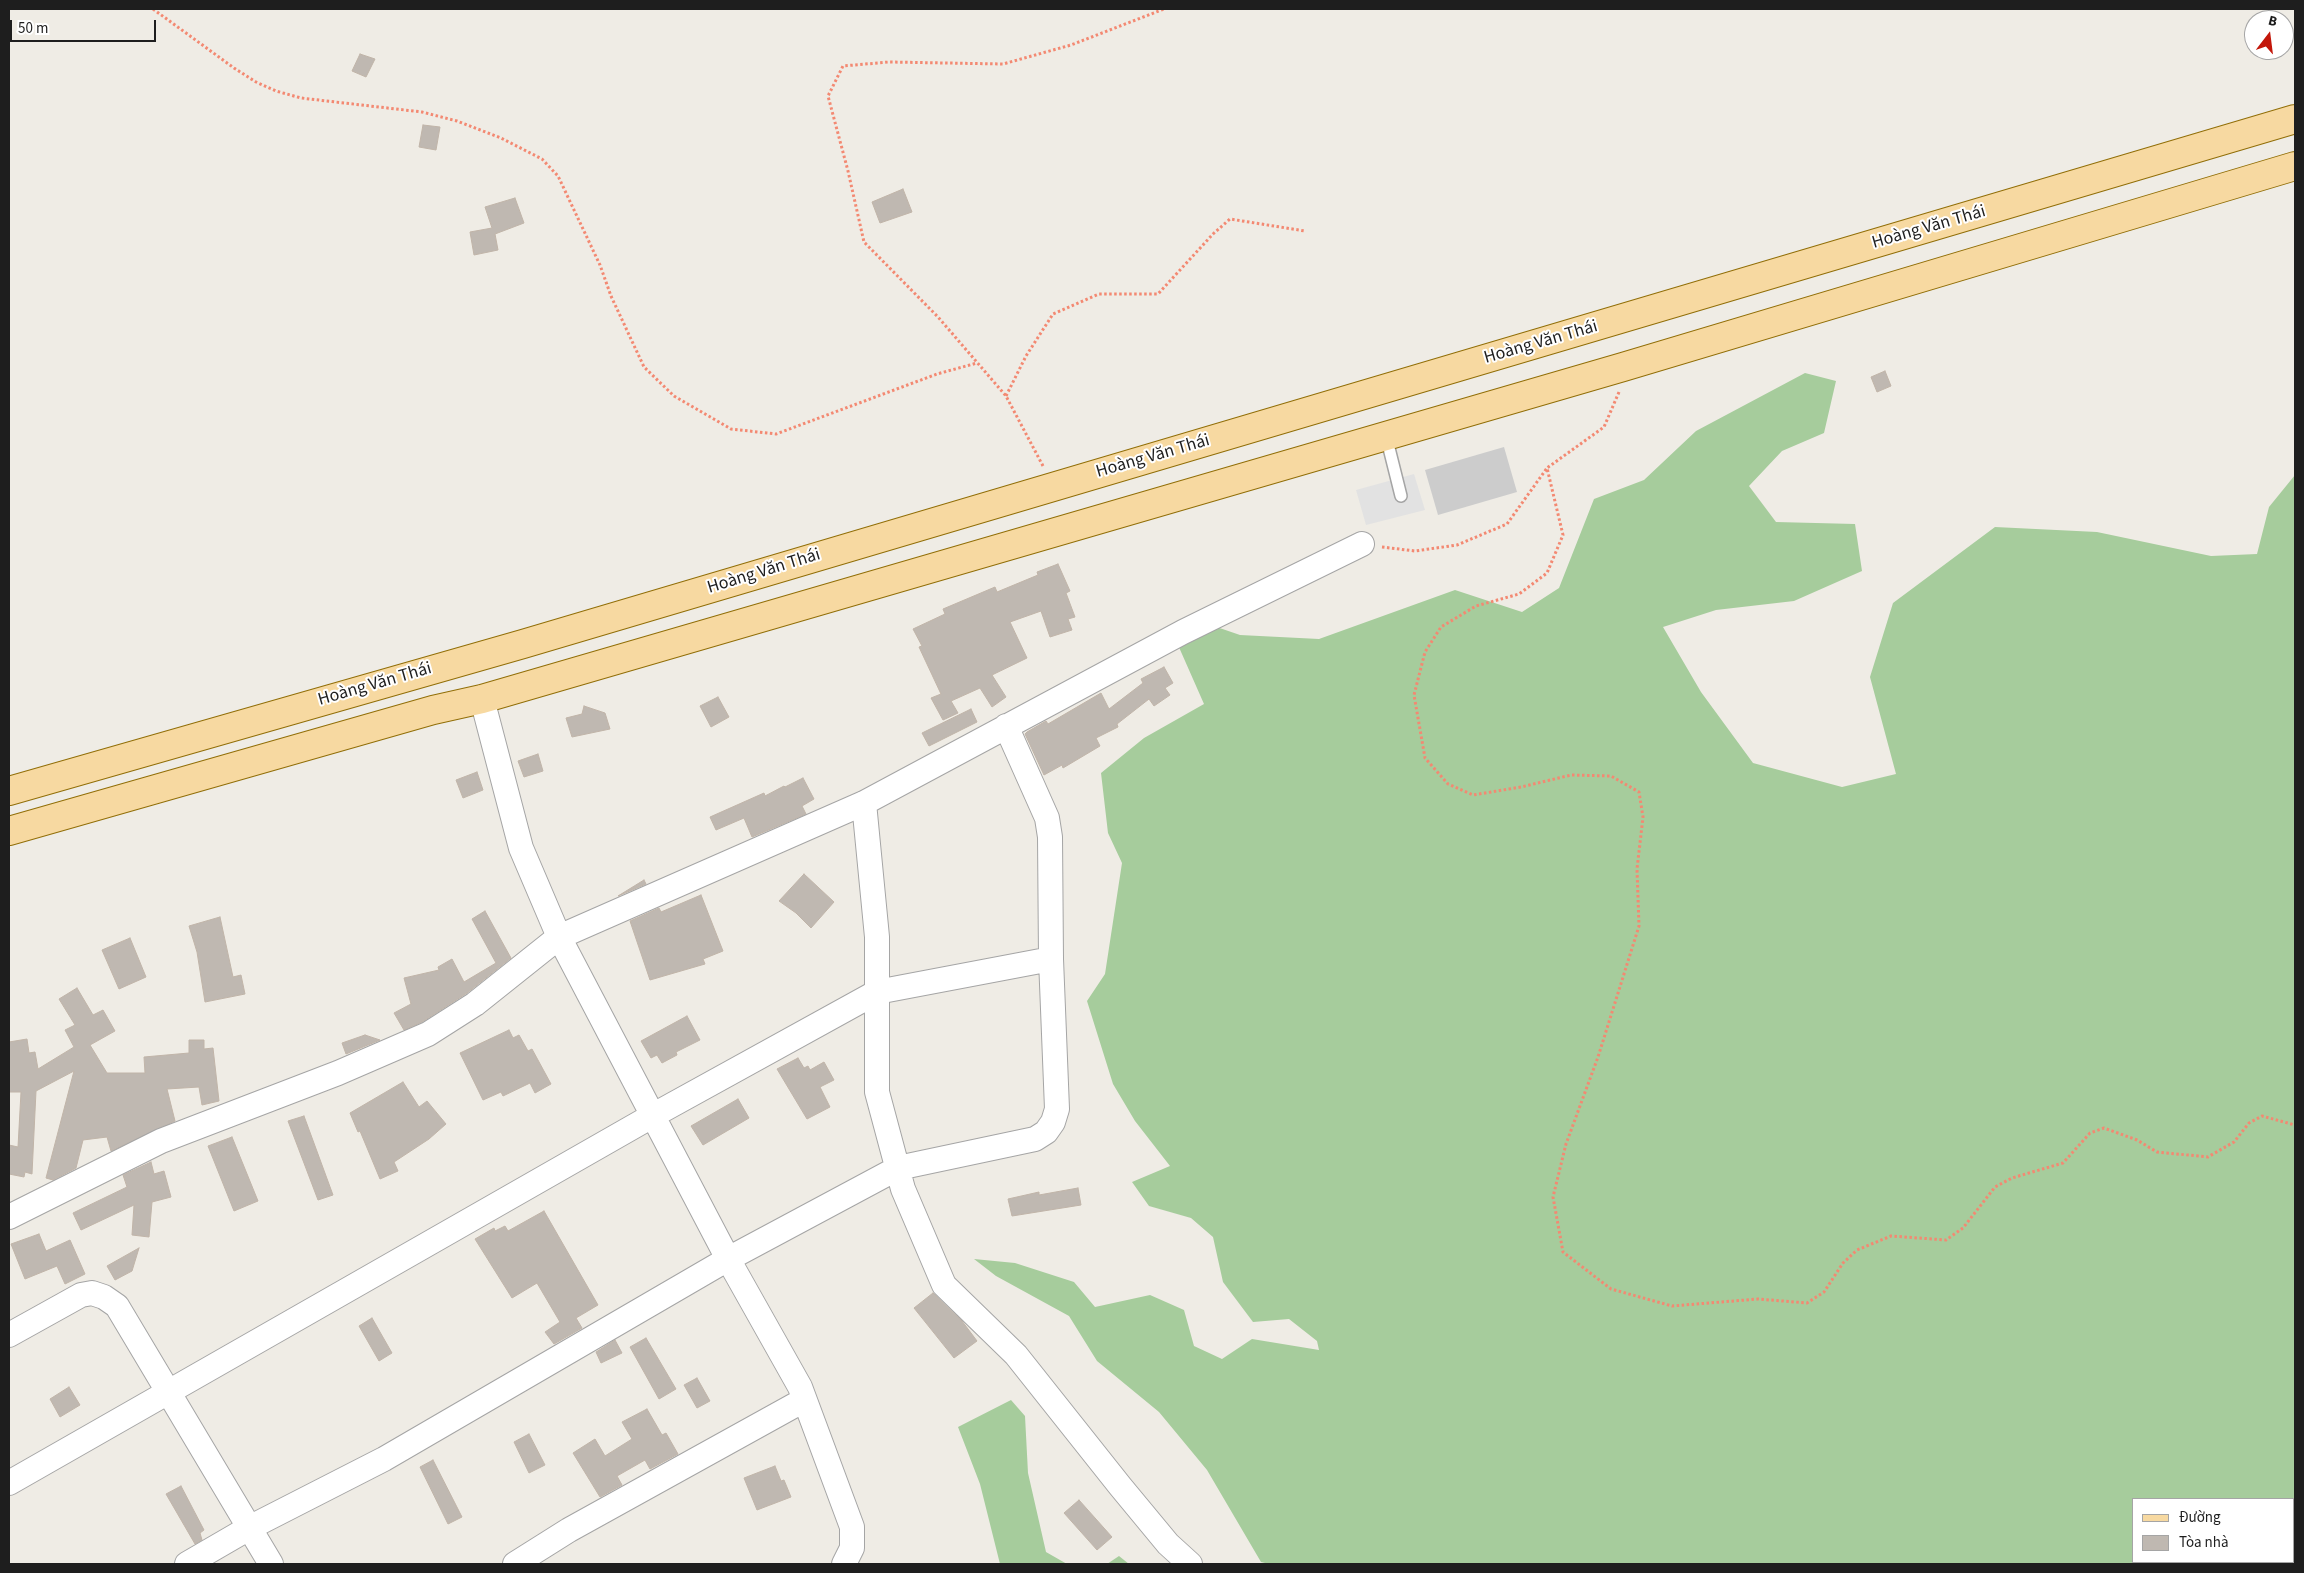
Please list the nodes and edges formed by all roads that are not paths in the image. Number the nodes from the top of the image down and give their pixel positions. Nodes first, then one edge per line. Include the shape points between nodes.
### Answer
1 (2295, 119) edge
2 (2295, 166) edge
3 (1386, 436) junction
4 (1401, 496) dead end
5 (1362, 544) road end
6 (470, 659) junction
7 (482, 699) junction
8 (1006, 726) junction
9 (9, 791) edge
10 (864, 803) junction
11 (9, 831) edge
12 (559, 937) junction
13 (1051, 958) junction
14 (877, 992) junction
15 (652, 1116) junction
16 (898, 1168) junction
17 (9, 1217) edge
18 (728, 1259) junction
19 (9, 1335) edge
20 (168, 1392) junction
21 (804, 1400) junction
22 (9, 1483) edge
23 (250, 1528) junction
24 (187, 1564) edge
25 (271, 1564) edge
26 (515, 1564) edge
27 (844, 1564) edge
28 (1190, 1564) edge

1 - 6 main road, Hoàng Văn Thái
2 - 3 main road
3 - 4 lane
3 - 7 main road
5 - 8 street via 1183,632
6 - 7 main road
6 - 9 main road, Hoàng Văn Thái
7 - 11 main road via 433,710
7 - 12 street via 521,848
8 - 10 street
8 - 13 street via 1047,818
10 - 12 street
10 - 14 street via 877,937
12 - 15 street
12 - 17 street via 475,1004 428,1034 338,1073 161,1141
13 - 14 street
13 - 16 street via 1057,1109 1046,1132 1035,1139
14 - 15 street
14 - 16 street via 877,1092
15 - 18 street
15 - 20 street
16 - 18 street
16 - 28 street via 944,1285 1016,1355 1168,1544
18 - 21 street via 800,1387
18 - 23 street via 384,1459
19 - 20 street via 81,1295 92,1293 104,1297 118,1306
20 - 22 street
20 - 23 street
21 - 26 street via 569,1530
21 - 27 street via 852,1527 852,1548
23 - 24 street
23 - 25 street

